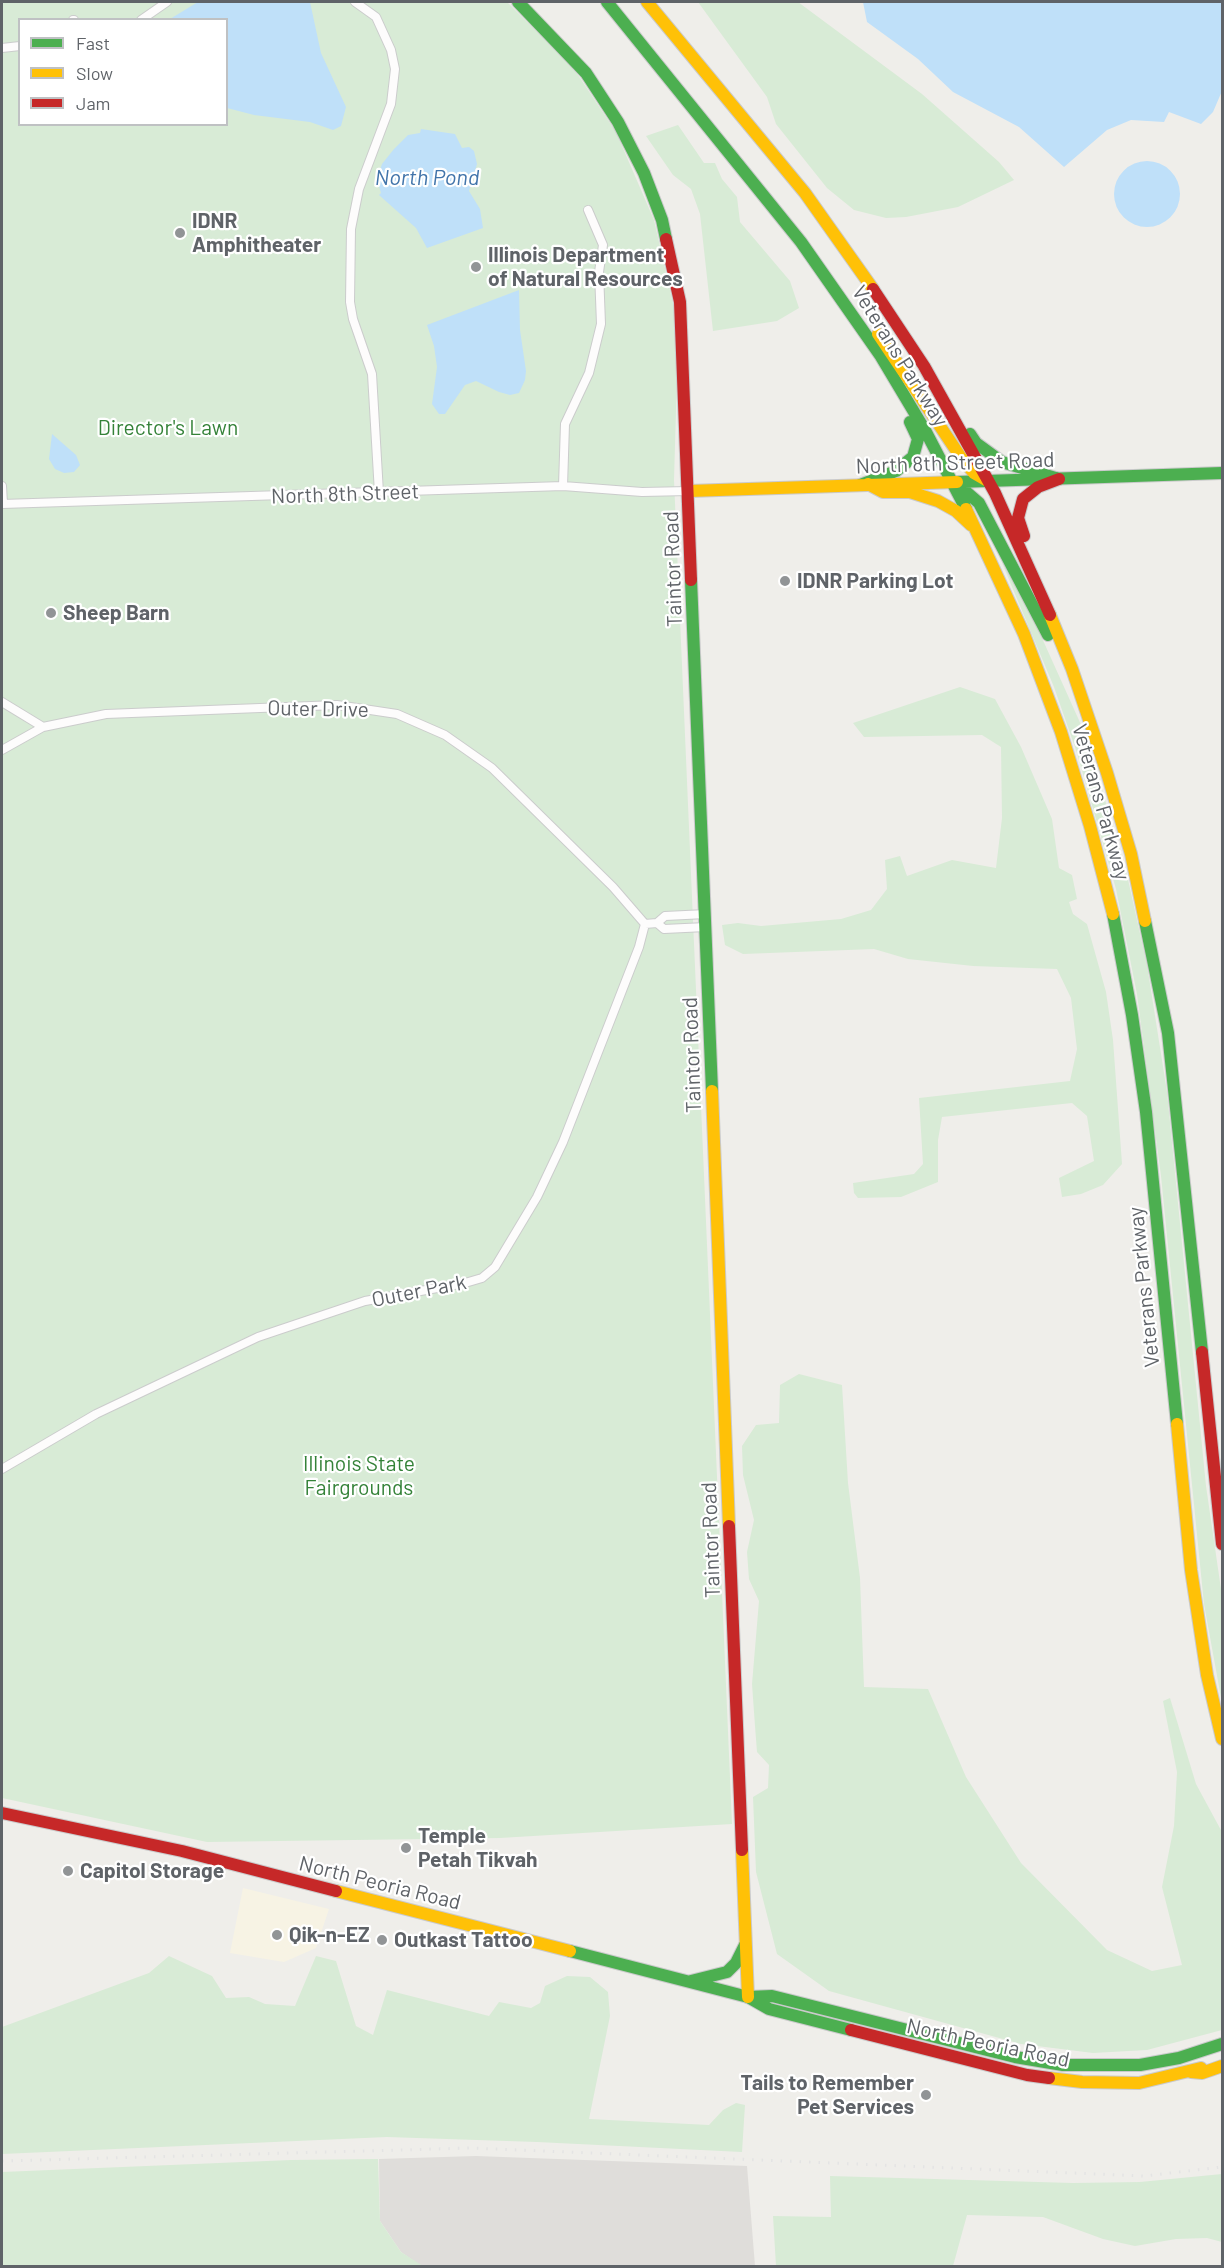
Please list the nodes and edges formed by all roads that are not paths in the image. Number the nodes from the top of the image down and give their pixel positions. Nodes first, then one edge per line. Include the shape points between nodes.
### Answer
1 (167, 2) edge
2 (355, 2) edge
3 (518, 2) edge
4 (607, 2) edge
5 (647, 2) edge
6 (144, 18) edge
7 (18, 46) edge
8 (2, 48) edge
9 (588, 210) dead end
10 (832, 284) junction
11 (851, 312) junction
12 (946, 405) junction
13 (1222, 473) edge
14 (1059, 479) junction
15 (953, 482) junction
16 (989, 482) junction
17 (864, 484) junction
18 (2, 486) edge
19 (563, 486) junction
20 (689, 491) junction
21 (379, 493) junction
22 (2, 504) edge
23 (981, 537) junction
24 (1065, 650) junction
25 (1072, 669) junction
26 (2, 702) edge
27 (43, 726) junction
28 (2, 750) edge
29 (706, 914) junction
30 (657, 923) junction
31 (645, 924) junction
32 (706, 927) junction
33 (2, 1469) edge
34 (1222, 1544) edge
35 (1222, 1739) edge
36 (2, 1813) edge
37 (746, 1945) junction
38 (688, 1982) junction
39 (748, 1997) junction
40 (1222, 2044) edge
41 (1222, 2060) edge
42 (1222, 2066) edge
43 (1191, 2072) junction

1 - 6 street
2 - 21 street via 376,17 395,69 391,104 359,189 351,229 350,302 372,374
3 - 20 main road, Taintor Road via 586,73 618,122 662,220 682,324
4 - 10 main road, Veterans Parkway
5 - 12 main road, Veterans Parkway via 805,193 885,305
7 - 8 street
9 - 19 street via 603,245 599,272 601,324 589,372 565,424
10 - 11 main road, Veterans Parkway
10 - 16 main road via 848,295 867,320 962,459
11 - 15 main road, Veterans Parkway
11 - 17 main road via 860,339 918,440 916,452 905,466
12 - 14 main road via 976,443 996,458
12 - 16 main road, Veterans Parkway
13 - 14 main road, North 8th Street Road
14 - 16 main road, North 8th Street Road
14 - 24 main road via 1028,494 1018,518 1063,624
15 - 16 main road, North 8th Street Road
15 - 17 main road, North 8th Street Road
15 - 23 main road, Veterans Parkway
15 - 25 main road via 979,503 1060,661
16 - 24 main road, Veterans Parkway
17 - 20 main road, North 8th Street Road
17 - 23 main road via 883,492 910,492 938,501 956,511
18 - 22 street
19 - 20 street, North 8th Street
19 - 21 street, North 8th Street
20 - 29 main road, Taintor Road
21 - 22 street, North 8th Street
23 - 35 main road, Veterans Parkway via 1061,732 1116,927 1146,1112 1193,1580 1207,1675
24 - 25 main road, Veterans Parkway
25 - 34 main road, Veterans Parkway via 1131,855 1168,1033
26 - 27 street
27 - 28 street, Outer Drive
27 - 31 street, Outer Drive via 106,714 310,706 363,707 396,714 445,735 492,768 613,887
29 - 30 street via 665,916
29 - 32 main road, Taintor Road
30 - 31 street
30 - 32 street via 664,929
31 - 33 street, Outer Park via 562,1142 537,1197 495,1267 482,1278 465,1283 365,1301 258,1336 96,1414
32 - 37 main road, Taintor Road
36 - 38 main road, North Peoria Road via 182,1851
37 - 38 main road via 727,1972
37 - 39 main road, Taintor Road
38 - 39 main road, North Peoria Road
39 - 40 main road, North Peoria Road via 772,1996 1015,2057 1063,2065 1140,2065
39 - 43 main road, North Peoria Road via 769,2009 1027,2076 1139,2083
41 - 43 main road, North Peoria Road
42 - 43 main road via 1202,2073

